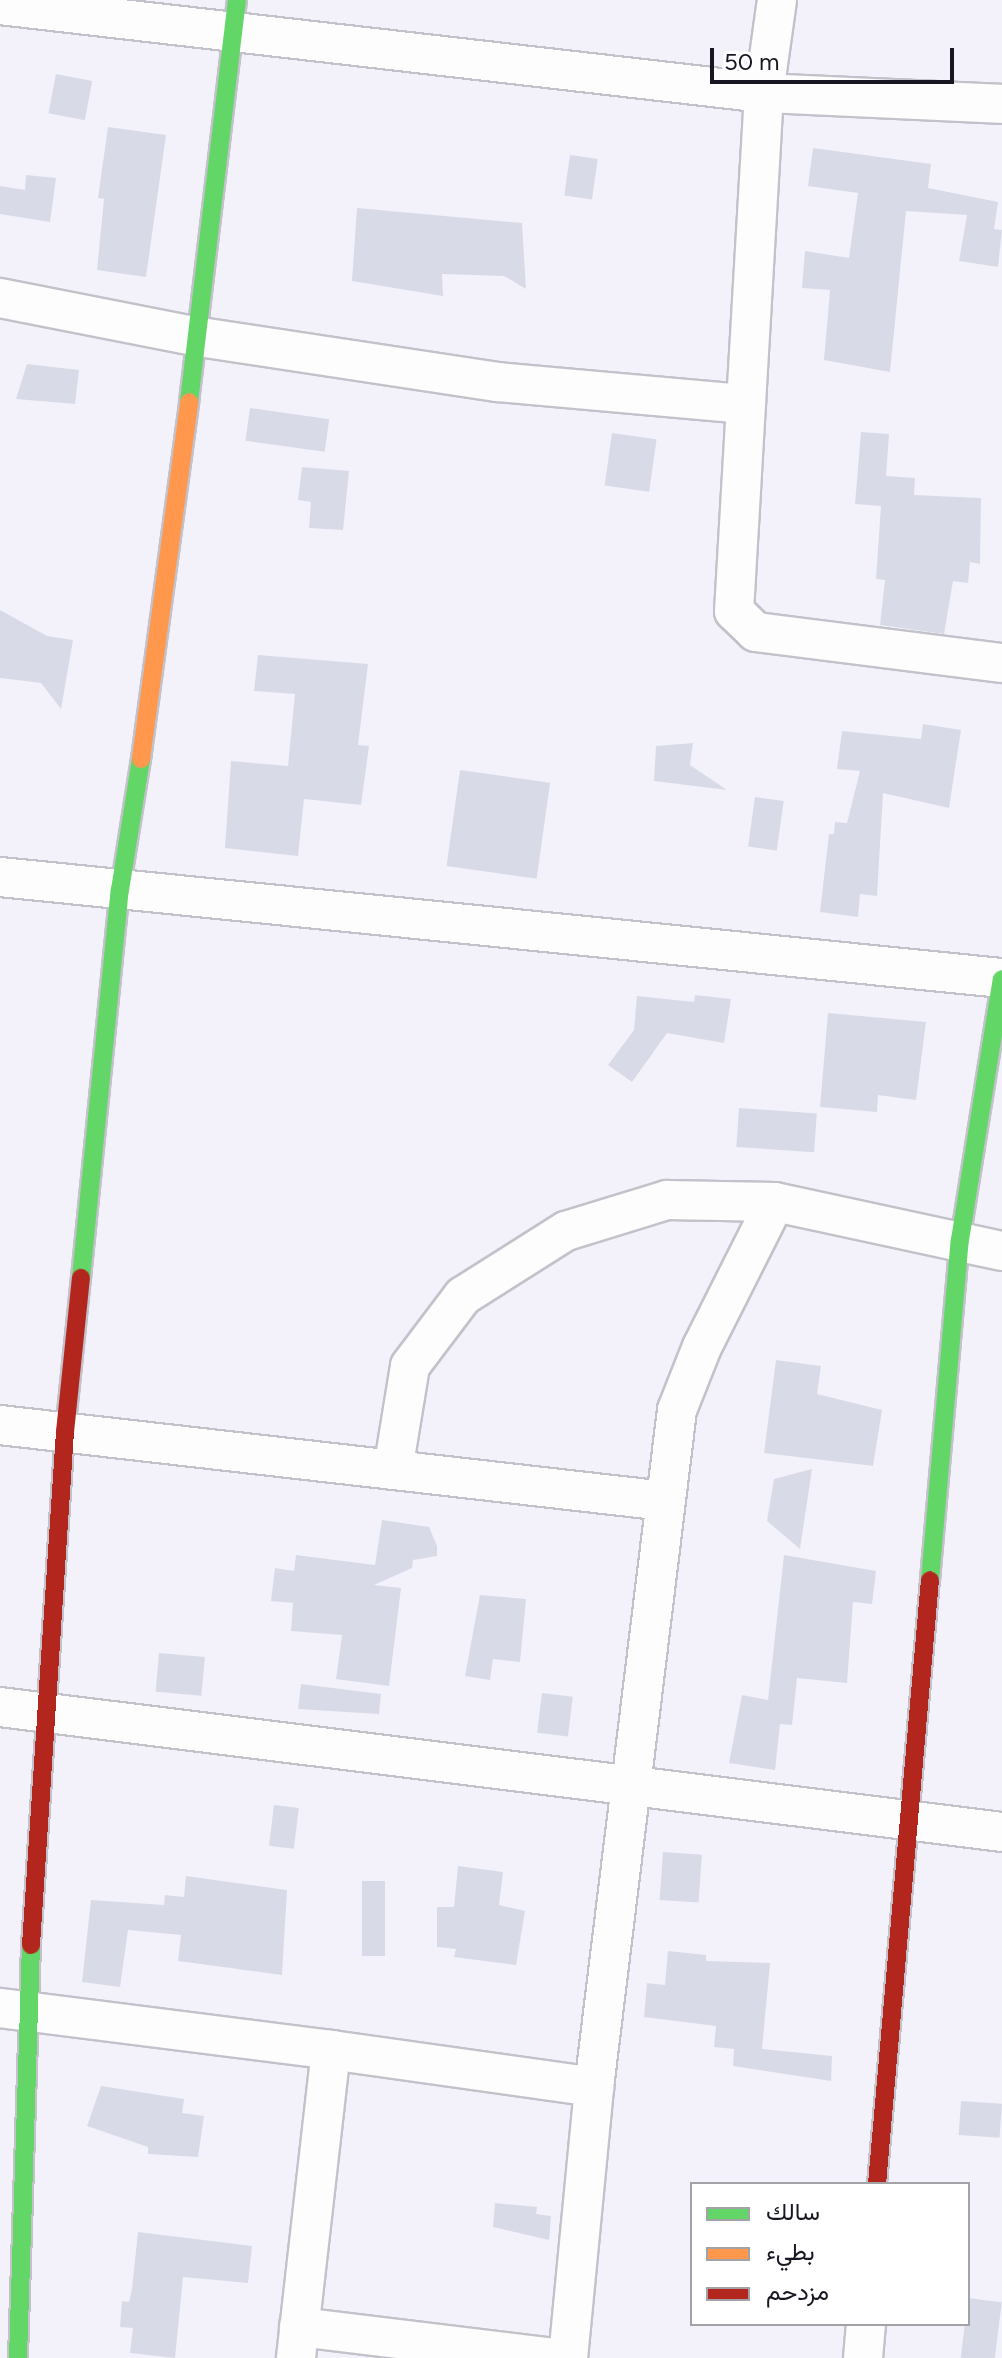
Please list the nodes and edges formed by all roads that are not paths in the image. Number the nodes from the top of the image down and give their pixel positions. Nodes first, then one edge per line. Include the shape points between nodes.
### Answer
1 (777, 0) edge
2 (0, 5) edge
3 (236, 15) edge
4 (764, 93) junction
5 (1002, 104) edge
6 (0, 298) edge
7 (193, 336) junction
8 (746, 404) junction
9 (1002, 663) edge
10 (0, 877) edge
11 (120, 890) junction
12 (1002, 978) edge
13 (775, 1202) junction
14 (960, 1240) junction
15 (1002, 1251) edge
16 (0, 1425) edge
17 (65, 1432) junction
18 (393, 1470) junction
19 (665, 1501) junction
20 (0, 1707) edge
21 (45, 1712) junction
22 (634, 1787) junction
23 (908, 1822) junction
24 (1002, 1832) edge
25 (13, 2010) edge
26 (331, 2050) junction
27 (594, 2087) junction
28 (877, 2182) edge
29 (866, 2326) edge
30 (298, 2342) edge
31 (18, 2358) edge
32 (557, 2358) edge
33 (568, 2358) edge
34 (863, 2358) edge

1 - 4 street
2 - 3 street
3 - 4 street
3 - 7 street
4 - 5 street
4 - 8 street
6 - 7 street
7 - 8 street via 498,382
7 - 11 street via 160,643
8 - 9 street via 734,611 743,624 756,632
10 - 11 street
11 - 12 street
11 - 17 street
12 - 14 street
13 - 14 street
13 - 18 street via 653,1204 566,1231 463,1296 410,1366
13 - 19 street via 702,1347 677,1410
14 - 15 street
14 - 23 street
16 - 17 street
17 - 18 street
17 - 21 street
18 - 19 street
19 - 22 street
20 - 21 street
21 - 22 street
21 - 25 street
22 - 23 street
22 - 27 street
23 - 24 street
23 - 28 street
25 - 26 street
25 - 31 street
26 - 27 street
26 - 30 street
27 - 33 street
29 - 34 street
30 - 32 street

